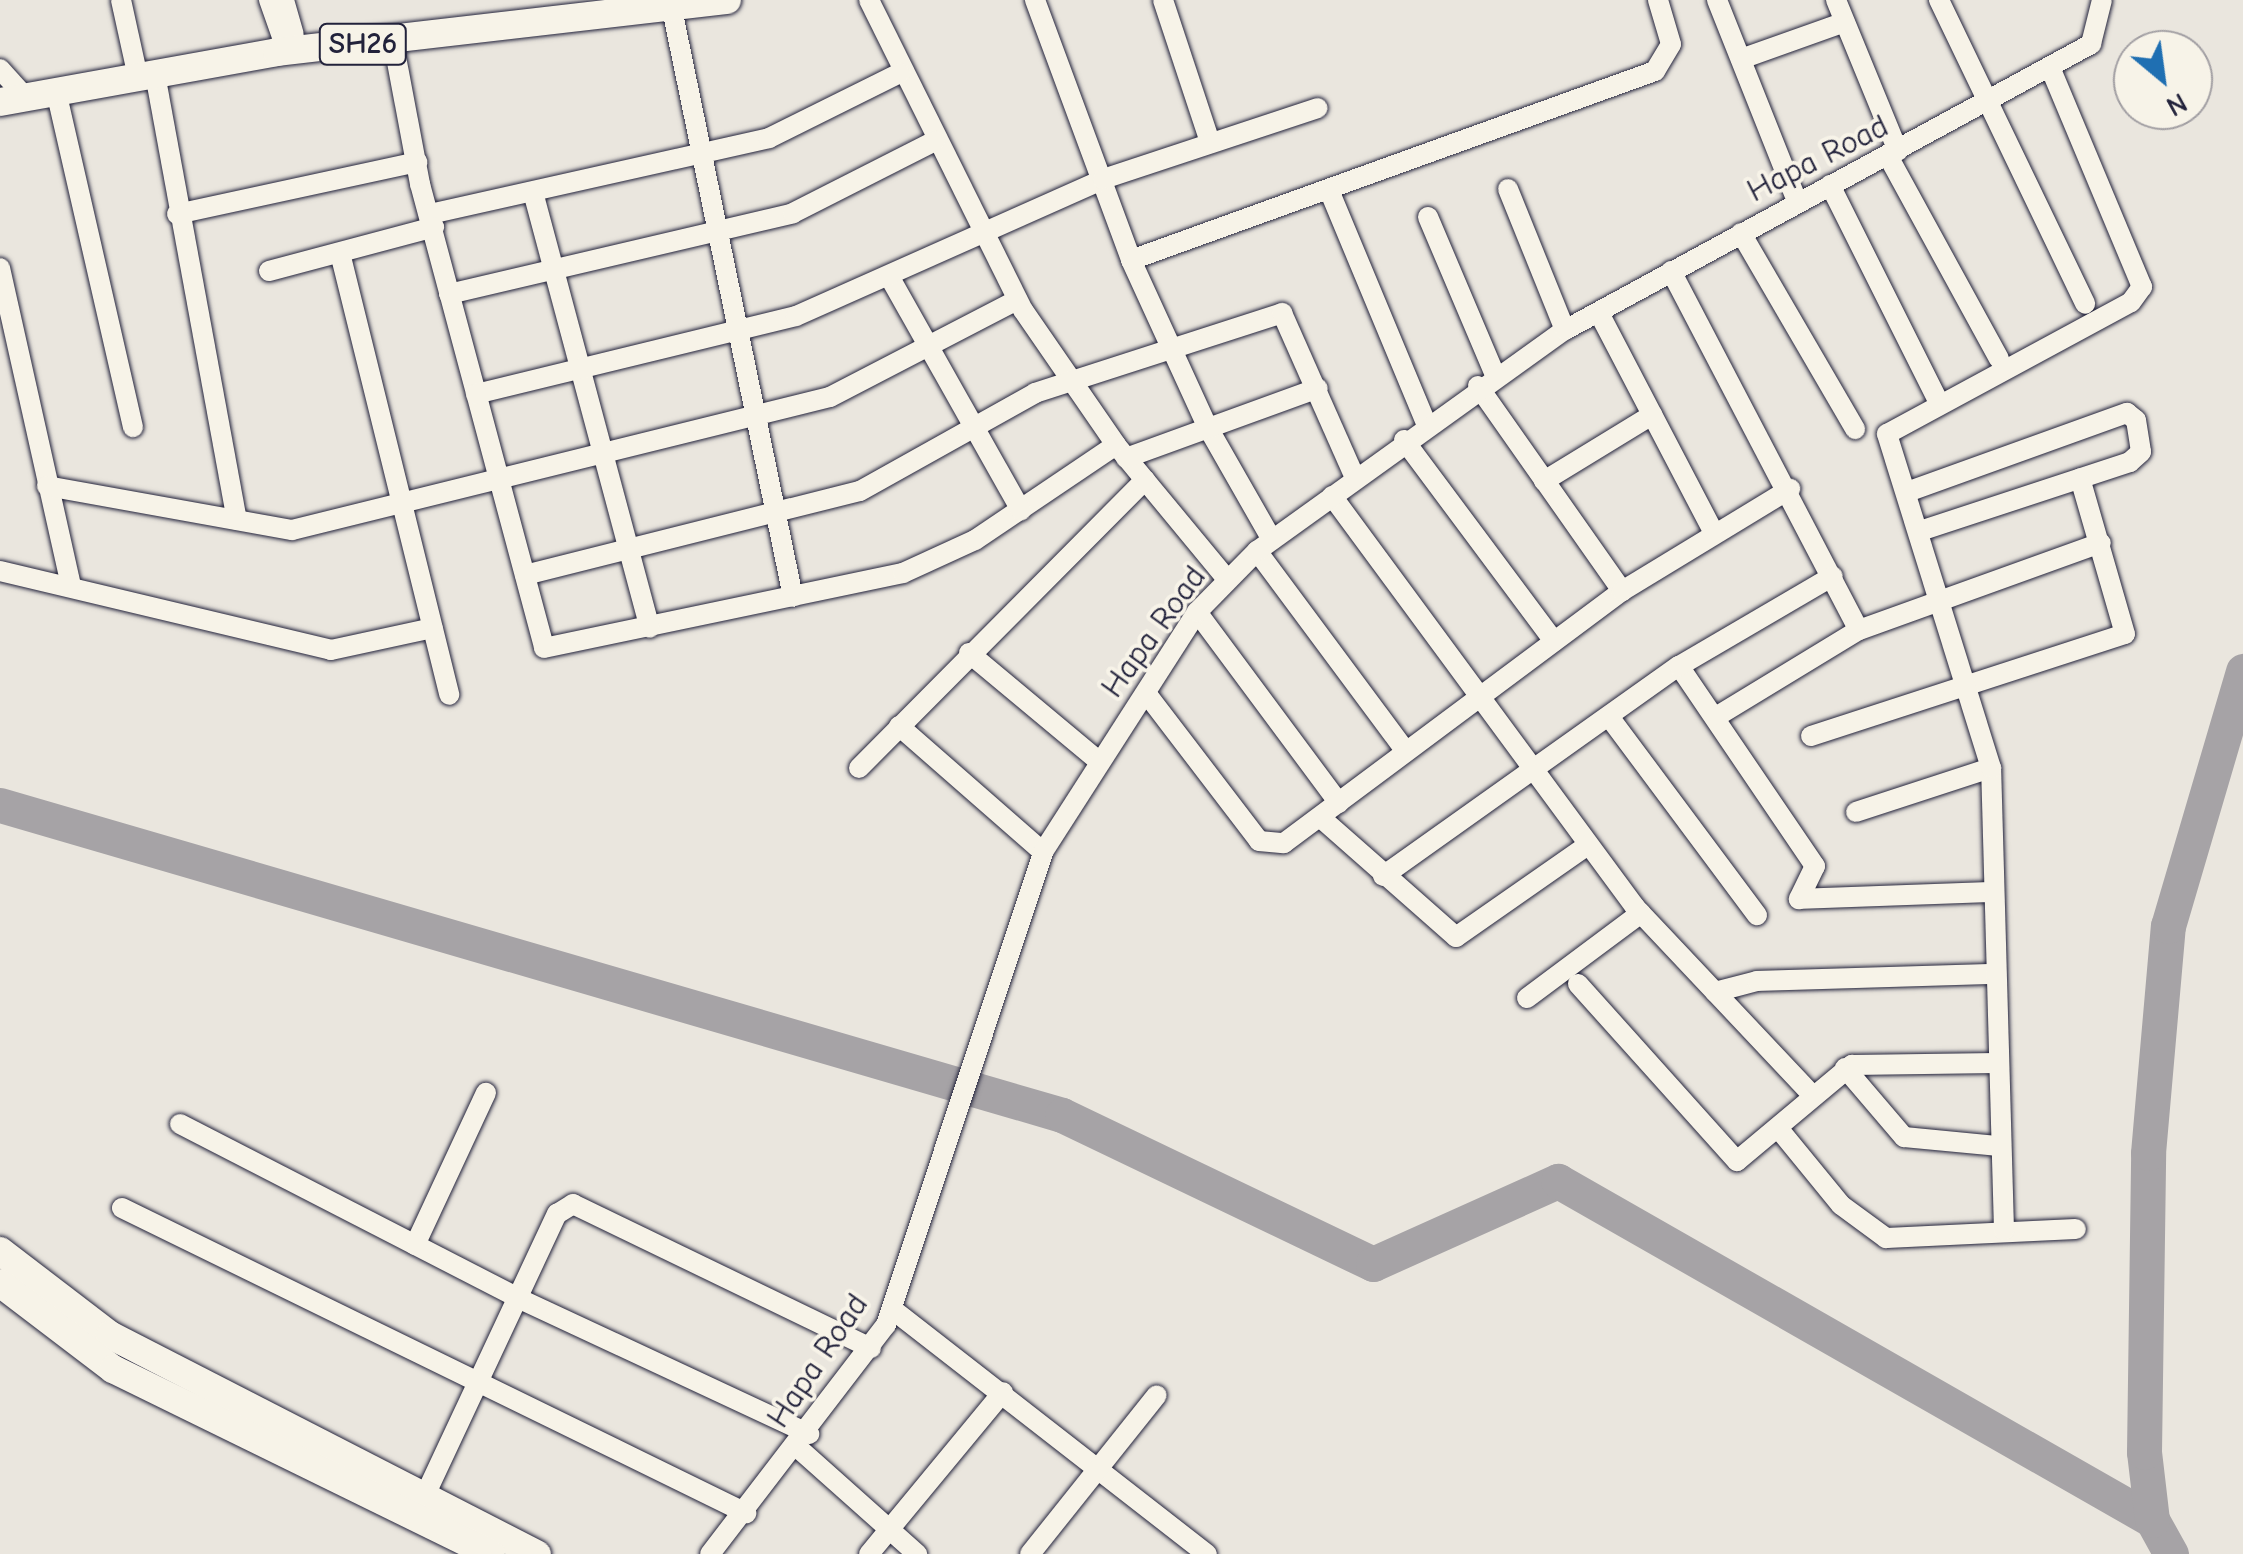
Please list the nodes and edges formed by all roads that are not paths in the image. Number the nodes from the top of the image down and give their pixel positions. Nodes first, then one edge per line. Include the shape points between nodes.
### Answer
1 (120, 0) edge
2 (268, 0) edge
3 (284, 0) edge
4 (728, 0) edge
5 (869, 0) edge
6 (1035, 0) edge
7 (1163, 0) edge
8 (1658, 0) edge
9 (1717, 0) edge
10 (1836, 0) edge
11 (1938, 0) edge
12 (2102, 0) edge
13 (672, 8) junction
14 (1845, 22) junction
15 (393, 42) junction
16 (293, 50) junction
17 (1741, 58) junction
18 (0, 69) edge
19 (2052, 69) junction
20 (900, 73) junction
21 (147, 76) junction
22 (56, 91) junction
23 (13, 100) edge
24 (1988, 107) junction
25 (1318, 108) dead end
26 (935, 140) junction
27 (1210, 142) junction
28 (699, 152) junction
29 (1893, 154) junction
30 (417, 162) junction
31 (1101, 180) junction
32 (1830, 185) junction
33 (1508, 189) dead end
34 (1330, 190) junction
35 (533, 192) junction
36 (1798, 201) junction
37 (177, 214) junction
38 (1428, 218) dead end
39 (432, 221) junction
40 (721, 229) junction
41 (983, 232) junction
42 (1740, 233) junction
43 (340, 253) junction
44 (1132, 260) junction
45 (0, 268) edge
46 (554, 271) junction
47 (1671, 271) junction
48 (269, 272) dead end
49 (889, 276) junction
50 (449, 294) junction
51 (1017, 300) junction
52 (2085, 304) dead end
53 (1598, 313) junction
54 (1565, 330) junction
55 (742, 334) junction
56 (927, 349) junction
57 (1174, 352) junction
58 (2000, 359) dead end
59 (582, 365) junction
60 (1486, 380) junction
61 (1070, 384) junction
62 (1318, 388) junction
63 (476, 394) junction
64 (1939, 403) junction
65 (757, 414) junction
66 (1652, 415) junction
67 (1426, 423) junction
68 (1207, 426) junction
69 (132, 427) dead end
70 (1854, 429) dead end
71 (976, 431) junction
72 (1404, 440) junction
73 (596, 450) junction
74 (1121, 452) junction
75 (1356, 478) junction
76 (2080, 478) junction
77 (502, 479) junction
78 (1145, 480) junction
79 (1544, 480) junction
80 (47, 486) junction
81 (1790, 488) junction
82 (1906, 492) junction
83 (1332, 496) junction
84 (403, 501) junction
85 (1021, 510) junction
86 (778, 515) junction
87 (237, 520) junction
88 (1920, 531) junction
89 (1714, 533) junction
90 (2101, 543) junction
91 (1265, 545) junction
92 (626, 548) junction
93 (0, 571) edge
94 (525, 574) junction
95 (1833, 576) junction
96 (1228, 580) junction
97 (71, 586) junction
98 (1622, 590) junction
99 (794, 598) junction
100 (1942, 601) junction
101 (1197, 612) junction
102 (433, 628) junction
103 (650, 628) junction
104 (1859, 630) junction
105 (1554, 641) junction
106 (969, 653) junction
107 (1679, 666) junction
108 (1967, 681) junction
109 (1146, 693) junction
110 (448, 695) dead end
111 (1482, 697) junction
112 (1719, 715) junction
113 (1610, 718) junction
114 (898, 726) junction
115 (1811, 736) dead end
116 (1404, 750) junction
117 (1100, 762) junction
118 (1531, 766) junction
119 (859, 768) dead end
120 (1991, 768) junction
121 (1339, 802) junction
122 (1856, 812) dead end
123 (1321, 818) junction
124 (1588, 845) junction
125 (1044, 852) junction
126 (1383, 876) junction
127 (1994, 892) junction
128 (1641, 913) junction
129 (1757, 915) dead end
130 (1996, 974) junction
131 (1578, 984) dead end
132 (1714, 992) junction
133 (1527, 998) dead end
134 (1997, 1063) junction
135 (1845, 1068) junction
136 (486, 1094) dead end
137 (1812, 1095) junction
138 (180, 1124) dead end
139 (1778, 1128) junction
140 (1997, 1146) junction
141 (122, 1208) dead end
142 (2076, 1229) dead end
143 (2004, 1230) junction
144 (415, 1245) junction
145 (0, 1251) edge
146 (0, 1283) edge
147 (522, 1300) junction
148 (892, 1310) junction
149 (871, 1348) junction
150 (481, 1385) junction
151 (1002, 1392) junction
152 (1157, 1396) dead end
153 (803, 1441) junction
154 (1099, 1469) junction
155 (420, 1508) junction
156 (746, 1513) junction
157 (888, 1530) junction
158 (1203, 1553) edge
159 (491, 1554) edge
160 (537, 1554) edge
161 (710, 1554) edge
162 (868, 1554) edge
163 (916, 1554) edge
164 (1030, 1554) edge

1 - 21 street
2 - 16 street
3 - 16 street
4 - 13 main road, SH26
5 - 20 street
6 - 31 street
7 - 27 street
8 - 34 street via 1672,44 1654,70 1462,133
9 - 17 street
10 - 14 street
11 - 24 street
12 - 19 street, Hapa Road via 2091,44
13 - 15 main road, SH26
13 - 28 street
14 - 17 street
14 - 29 street
15 - 16 main road, SH26
15 - 30 street
16 - 21 main road, SH26
17 - 36 street
18 - 23 street
19 - 24 street, Hapa Road
19 - 64 street via 2142,287 2131,302
20 - 26 street
20 - 28 street via 782,133
21 - 22 main road, SH26
21 - 37 street
22 - 23 main road, SH26
22 - 69 street
24 - 29 street, Hapa Road
24 - 52 street
25 - 27 street
26 - 40 street via 793,213
26 - 41 street
27 - 31 street
28 - 35 street
28 - 40 street
29 - 32 street, Hapa Road
29 - 58 street
30 - 37 street
30 - 39 street
31 - 41 street
31 - 44 street
32 - 36 street, Hapa Road
32 - 64 street
33 - 54 street
34 - 44 street
34 - 67 street
35 - 39 street
35 - 46 street
36 - 42 street, Hapa Road
37 - 87 street
38 - 60 street
39 - 43 street
39 - 50 street
40 - 46 street
40 - 55 street
41 - 49 street
41 - 51 street
42 - 47 street, Hapa Road
42 - 70 street
43 - 48 street
43 - 84 street
44 - 57 street
45 - 80 street
46 - 50 street
46 - 59 street
47 - 53 street, Hapa Road
47 - 81 street
49 - 55 street
49 - 56 street
50 - 63 street
51 - 56 street
51 - 61 street
53 - 54 street, Hapa Road
53 - 66 street
54 - 60 street, Hapa Road
55 - 59 street
55 - 65 street
56 - 65 street via 830,396
56 - 71 street
57 - 61 street
57 - 62 street via 1282,314
57 - 68 street
59 - 63 street
59 - 73 street
60 - 67 street, Hapa Road
60 - 79 street
61 - 71 street via 1036,393
61 - 74 street
62 - 68 street
62 - 75 street
63 - 77 street
64 - 82 street via 1887,434
65 - 73 street
65 - 86 street
66 - 79 street
66 - 89 street
67 - 72 street, Hapa Road
68 - 74 street
68 - 91 street
71 - 85 street
71 - 86 street via 860,491
72 - 75 street, Hapa Road
72 - 105 street
73 - 77 street
73 - 92 street
74 - 78 street
74 - 85 street
75 - 83 street, Hapa Road
76 - 82 street via 2138,456 2132,414
76 - 88 street
76 - 90 street
77 - 84 street
77 - 94 street
78 - 96 street
78 - 106 street
79 - 98 street
80 - 87 street
80 - 97 street
81 - 89 street
81 - 95 street
82 - 88 street
83 - 91 street, Hapa Road
83 - 111 street
84 - 87 street via 286,531
84 - 102 street
85 - 99 street via 903,574
86 - 92 street
86 - 99 street
88 - 100 street
89 - 98 street
90 - 100 street
90 - 108 street via 2125,634
91 - 96 street, Hapa Road
91 - 116 street
92 - 94 street
92 - 103 street
93 - 97 street
94 - 103 street via 544,648
95 - 104 street
95 - 107 street
96 - 101 street, Hapa Road
97 - 102 street via 331,650
98 - 105 street
99 - 103 street
100 - 104 street
100 - 108 street
101 - 109 street, Hapa Road
101 - 121 street
102 - 110 street
104 - 112 street
105 - 111 street
106 - 114 street
106 - 117 street
107 - 112 street
107 - 113 street
108 - 115 street
108 - 120 street
109 - 117 street, Hapa Road
109 - 123 street via 1259,841 1284,843
111 - 116 street
111 - 118 street
112 - 127 street via 1816,866 1799,899
113 - 118 street
113 - 129 street
114 - 119 street
114 - 125 street
116 - 121 street
117 - 125 street, Hapa Road
118 - 124 street
118 - 126 street
120 - 122 street
120 - 127 street
121 - 123 street
123 - 126 street
124 - 126 street via 1464,937 1448,935
124 - 128 street
125 - 148 street, Hapa Road via 938,1149
127 - 130 street
128 - 132 street
128 - 133 street
130 - 132 street via 1758,981
130 - 134 street
131 - 139 street via 1736,1161
132 - 137 street
134 - 135 street
134 - 140 street
135 - 137 street
135 - 140 street via 1904,1137
136 - 144 street
137 - 139 street
138 - 144 street
139 - 143 street via 1869,1230 1905,1240
140 - 143 street
141 - 150 street
142 - 143 street
144 - 147 street
145 - 155 main road via 110,1335
146 - 155 main road via 113,1369
147 - 149 street via 557,1214 580,1204
147 - 150 street
147 - 153 street
148 - 149 street, Hapa Road
148 - 151 street
149 - 153 street, Hapa Road
150 - 155 street
150 - 156 street
151 - 154 street
151 - 157 street
152 - 154 street
153 - 156 street, Hapa Road
153 - 157 street
154 - 158 street
154 - 164 street
155 - 159 main road
155 - 160 main road
156 - 161 street, Hapa Road
157 - 162 street
157 - 163 street

